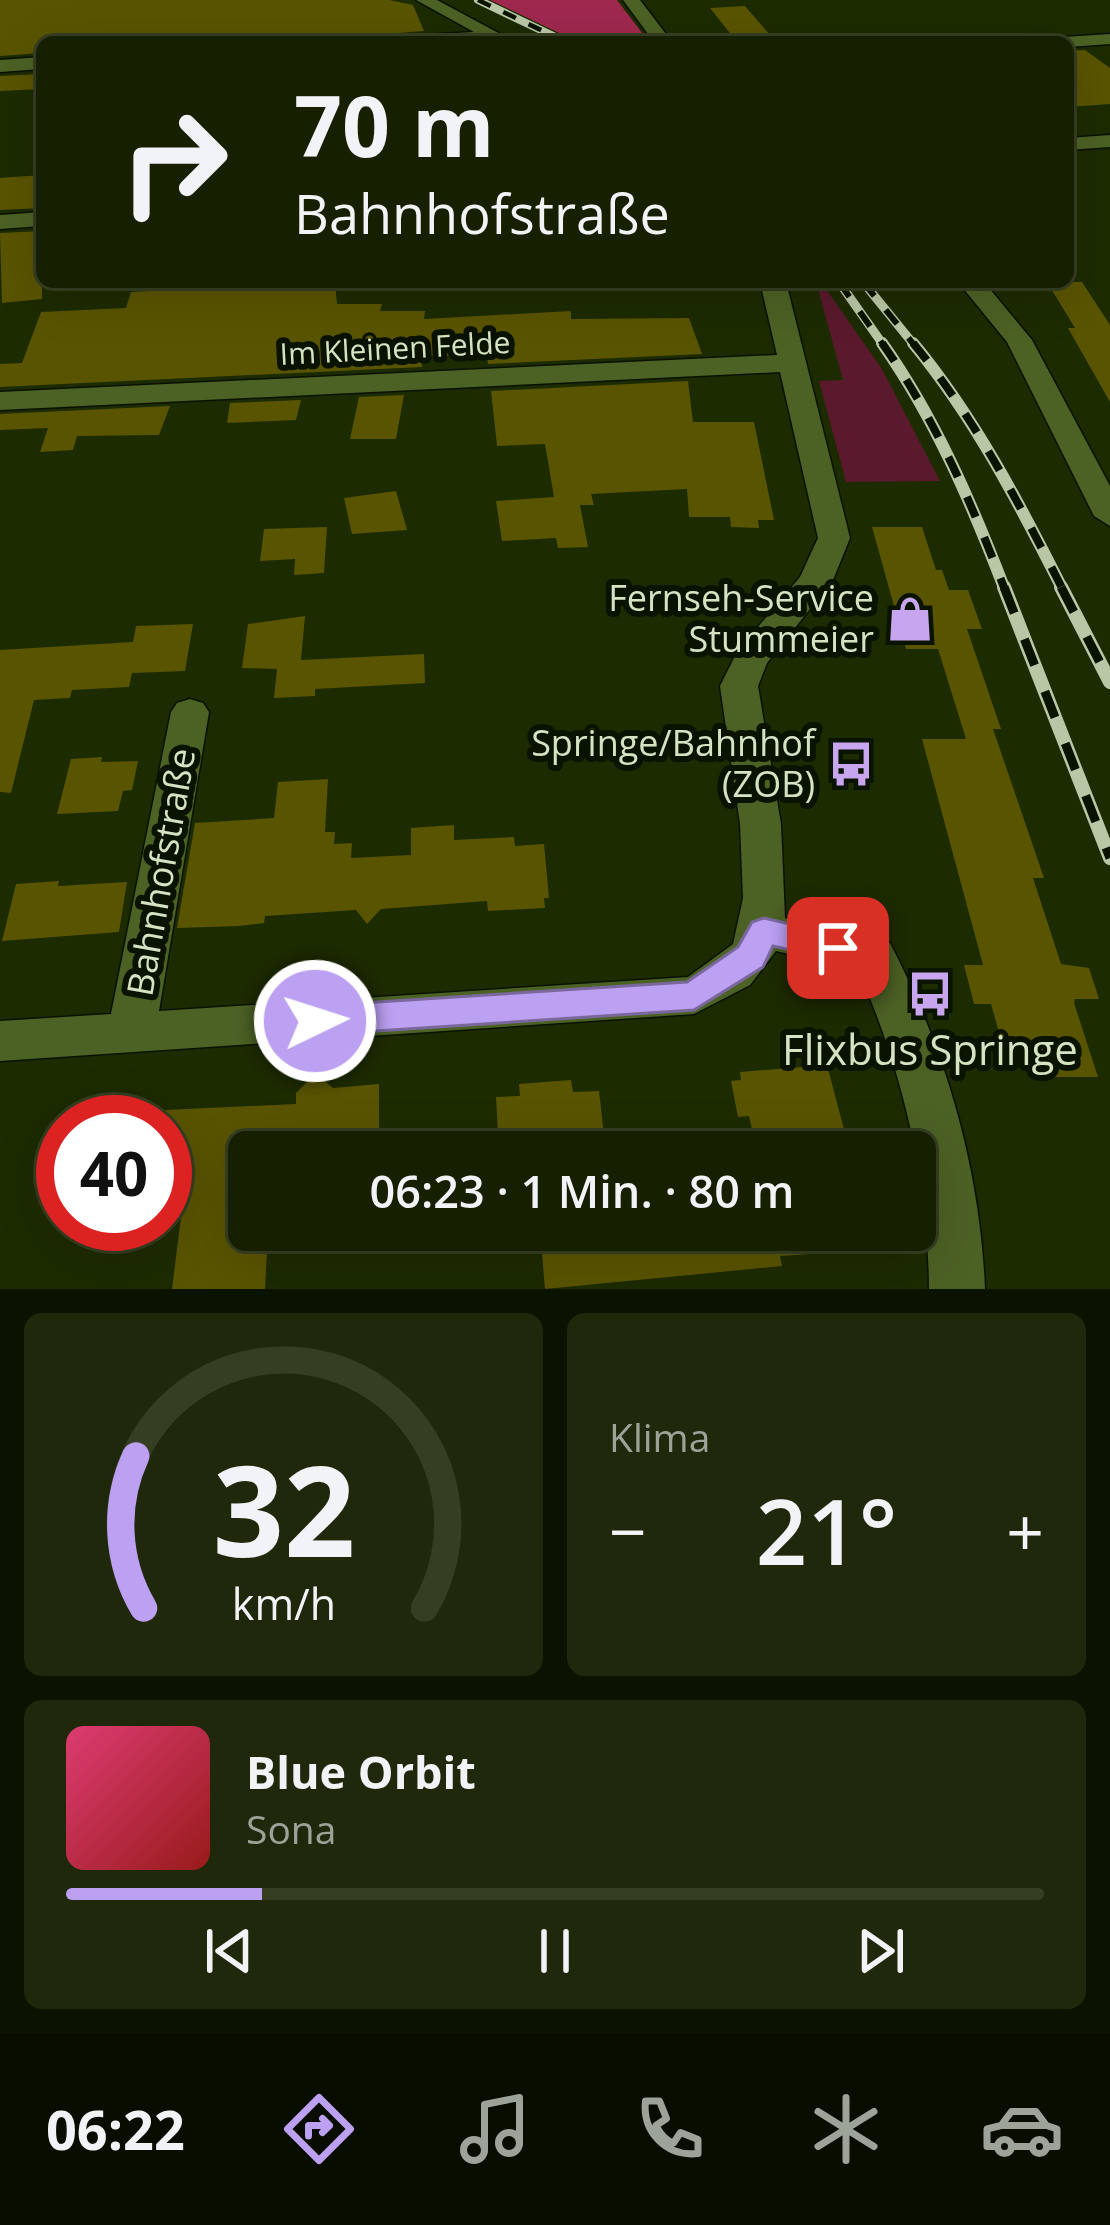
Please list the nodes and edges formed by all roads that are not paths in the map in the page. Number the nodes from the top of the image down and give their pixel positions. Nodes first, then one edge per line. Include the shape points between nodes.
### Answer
1 (424, 0) edge
2 (631, 0) edge
3 (494, 36) edge
4 (658, 36) edge
5 (1110, 39) edge
6 (1074, 41) edge
7 (36, 63) edge
8 (0, 65) edge
9 (1110, 140) edge
10 (1074, 143) edge
11 (36, 219) edge
12 (0, 222) edge
13 (774, 288) edge
14 (976, 288) edge
15 (793, 363) junction
16 (0, 401) edge
17 (1110, 516) edge
18 (190, 712) dead end
19 (764, 931) junction
20 (131, 1033) junction
21 (0, 1042) edge
22 (957, 1289) edge

1 - 3 street
2 - 4 street
5 - 6 street
7 - 8 street
9 - 10 street
11 - 12 street
13 - 15 street
14 - 17 street via 1019,340
15 - 16 street, Im Kleinen Felde
15 - 19 street via 834,538 816,580 750,660 739,686 765,875
18 - 20 street, Bahnhofstraße
19 - 20 street, Bahnhofstraße via 751,957 694,995
19 - 22 street via 874,956 907,1022 958,1243
20 - 21 street, Bahnhofstraße

